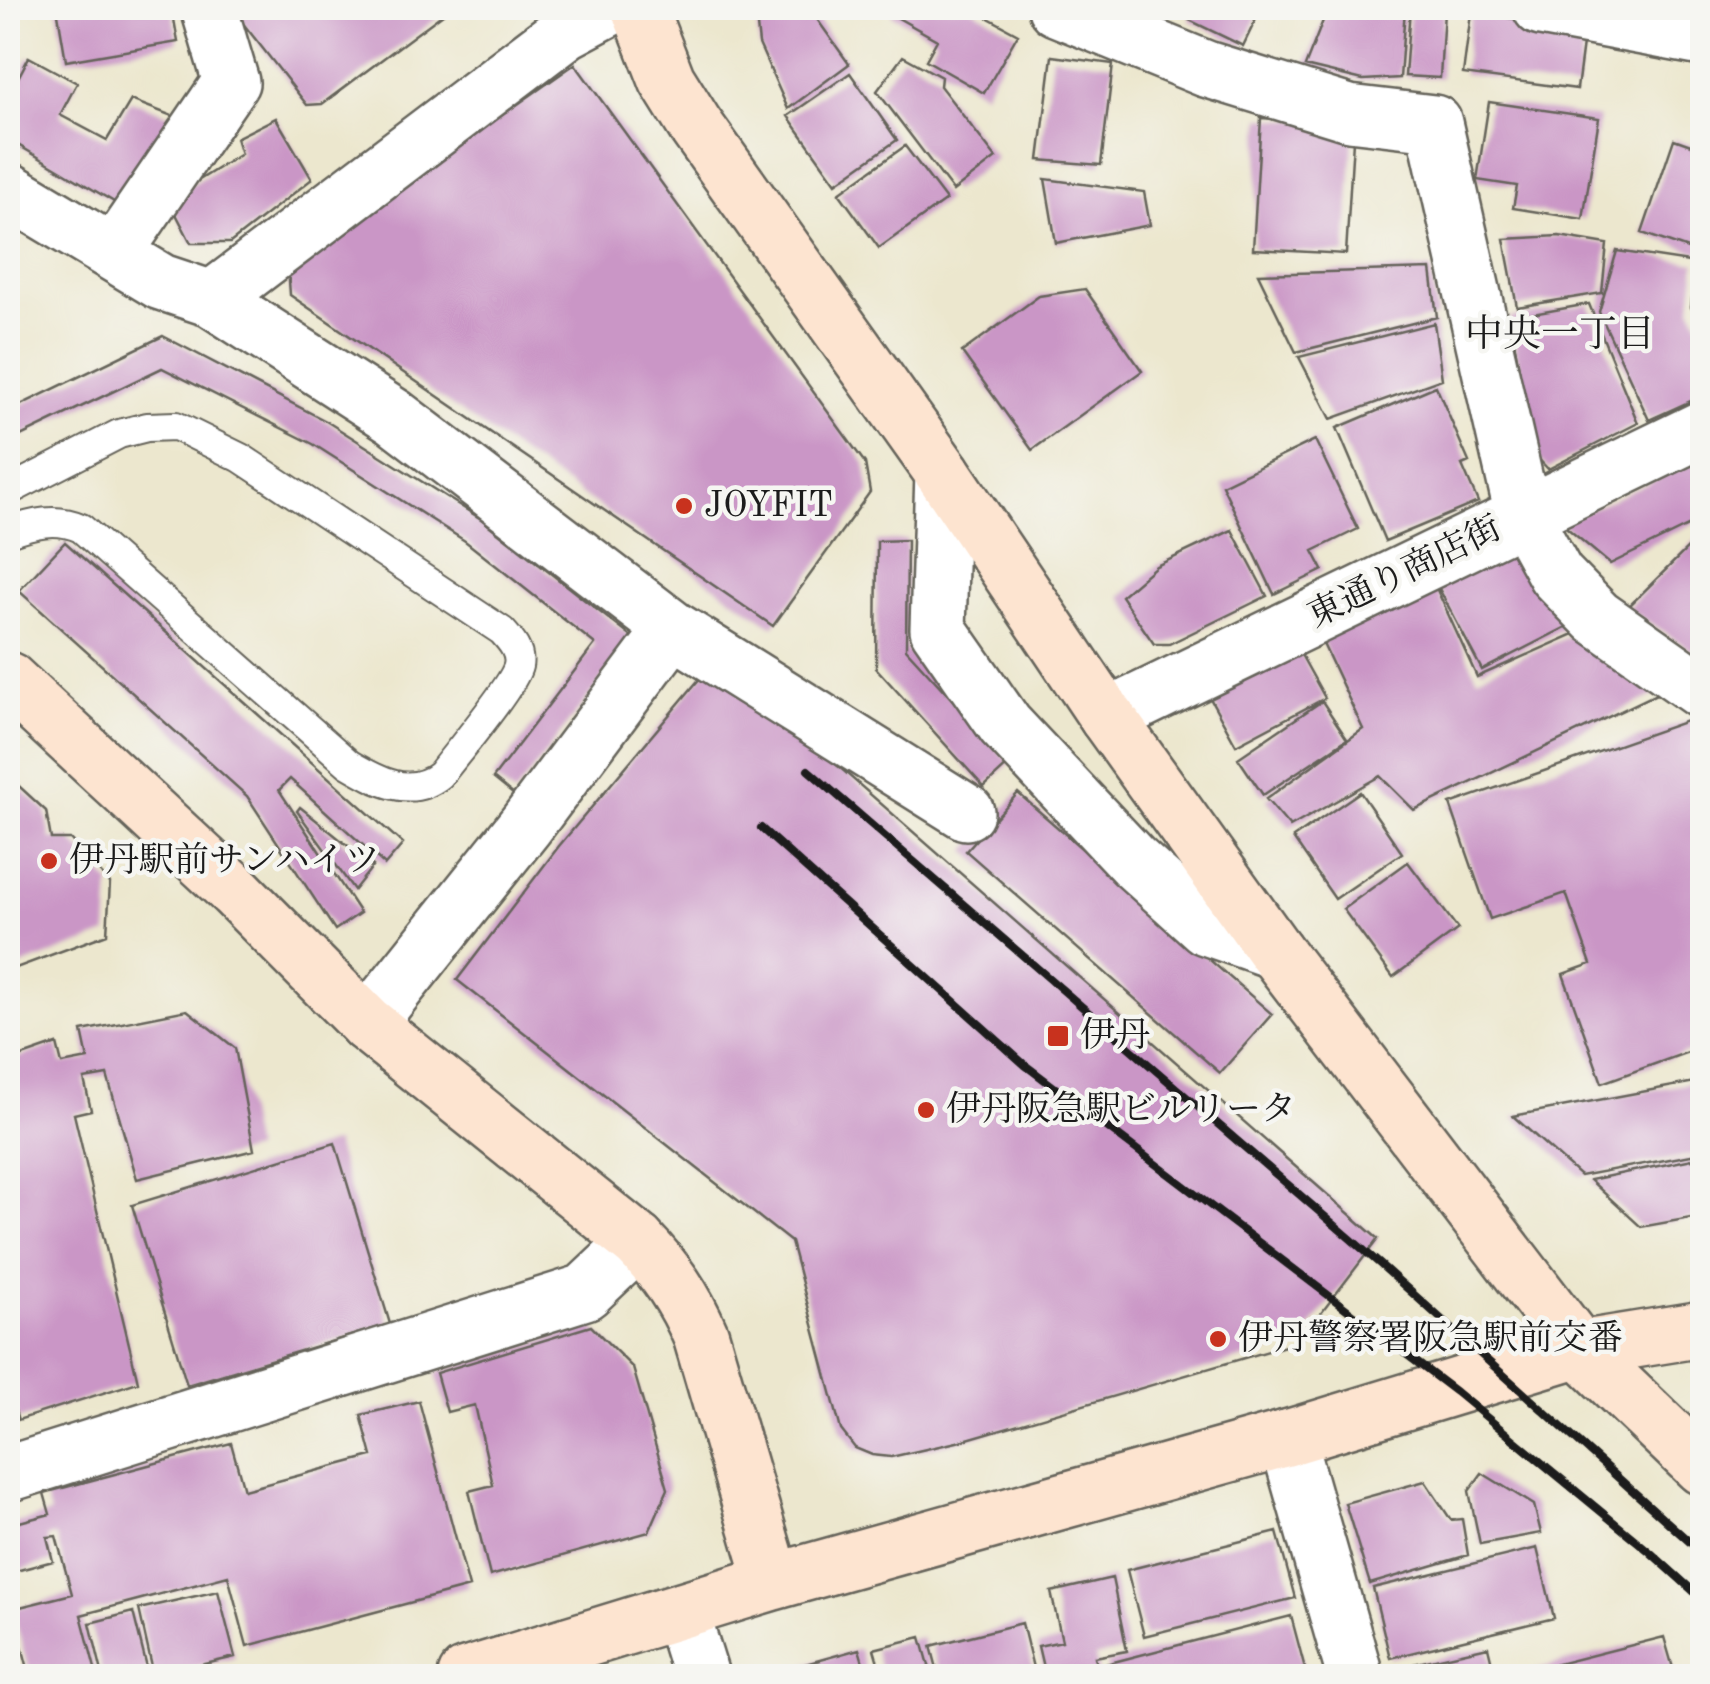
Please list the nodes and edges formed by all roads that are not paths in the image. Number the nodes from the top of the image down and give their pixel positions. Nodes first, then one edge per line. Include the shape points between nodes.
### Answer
1 (209, 8) edge
2 (609, 8) edge
3 (639, 8) edge
4 (1056, 8) edge
5 (1541, 8) edge
6 (1702, 38) edge
7 (8, 190) edge
8 (114, 253) junction
9 (212, 299) junction
10 (1702, 429) edge
11 (943, 473) junction
12 (8, 491) edge
13 (1523, 515) junction
14 (8, 532) edge
15 (674, 629) junction
16 (8, 680) edge
17 (1702, 691) edge
18 (1107, 716) junction
19 (966, 812) dead end
20 (1275, 951) junction
21 (368, 1024) junction
22 (638, 1242) junction
23 (1702, 1329) edge
24 (1579, 1349) junction
25 (1287, 1438) junction
26 (1702, 1467) edge
27 (8, 1474) edge
28 (773, 1582) junction
29 (681, 1612) junction
30 (466, 1676) edge
31 (700, 1676) edge
32 (1355, 1676) edge

1 - 8 street via 231,82
2 - 9 street via 566,31
3 - 11 street via 695,125
4 - 13 street via 1206,69 1349,113 1434,123
5 - 6 street
7 - 8 street
8 - 9 street via 161,282
9 - 15 street via 395,417
10 - 13 street, 東通り商店街
11 - 18 street
11 - 20 street via 938,629 1005,725 1133,861 1206,927
12 - 14 lane via 118,434 176,426 241,458 502,632 515,646 518,665 440,775 429,784 398,786 349,764 81,528 46,521
13 - 17 street via 1556,575 1597,617
13 - 18 street, 東通り商店街
15 - 19 street
15 - 21 street via 542,836
16 - 21 street
18 - 20 street
20 - 24 street
21 - 22 street
22 - 27 street via 585,1292
22 - 28 street via 688,1304 701,1336
23 - 24 street
24 - 25 street
24 - 26 street
25 - 28 street
25 - 32 street
28 - 29 street
29 - 30 street
29 - 31 street

